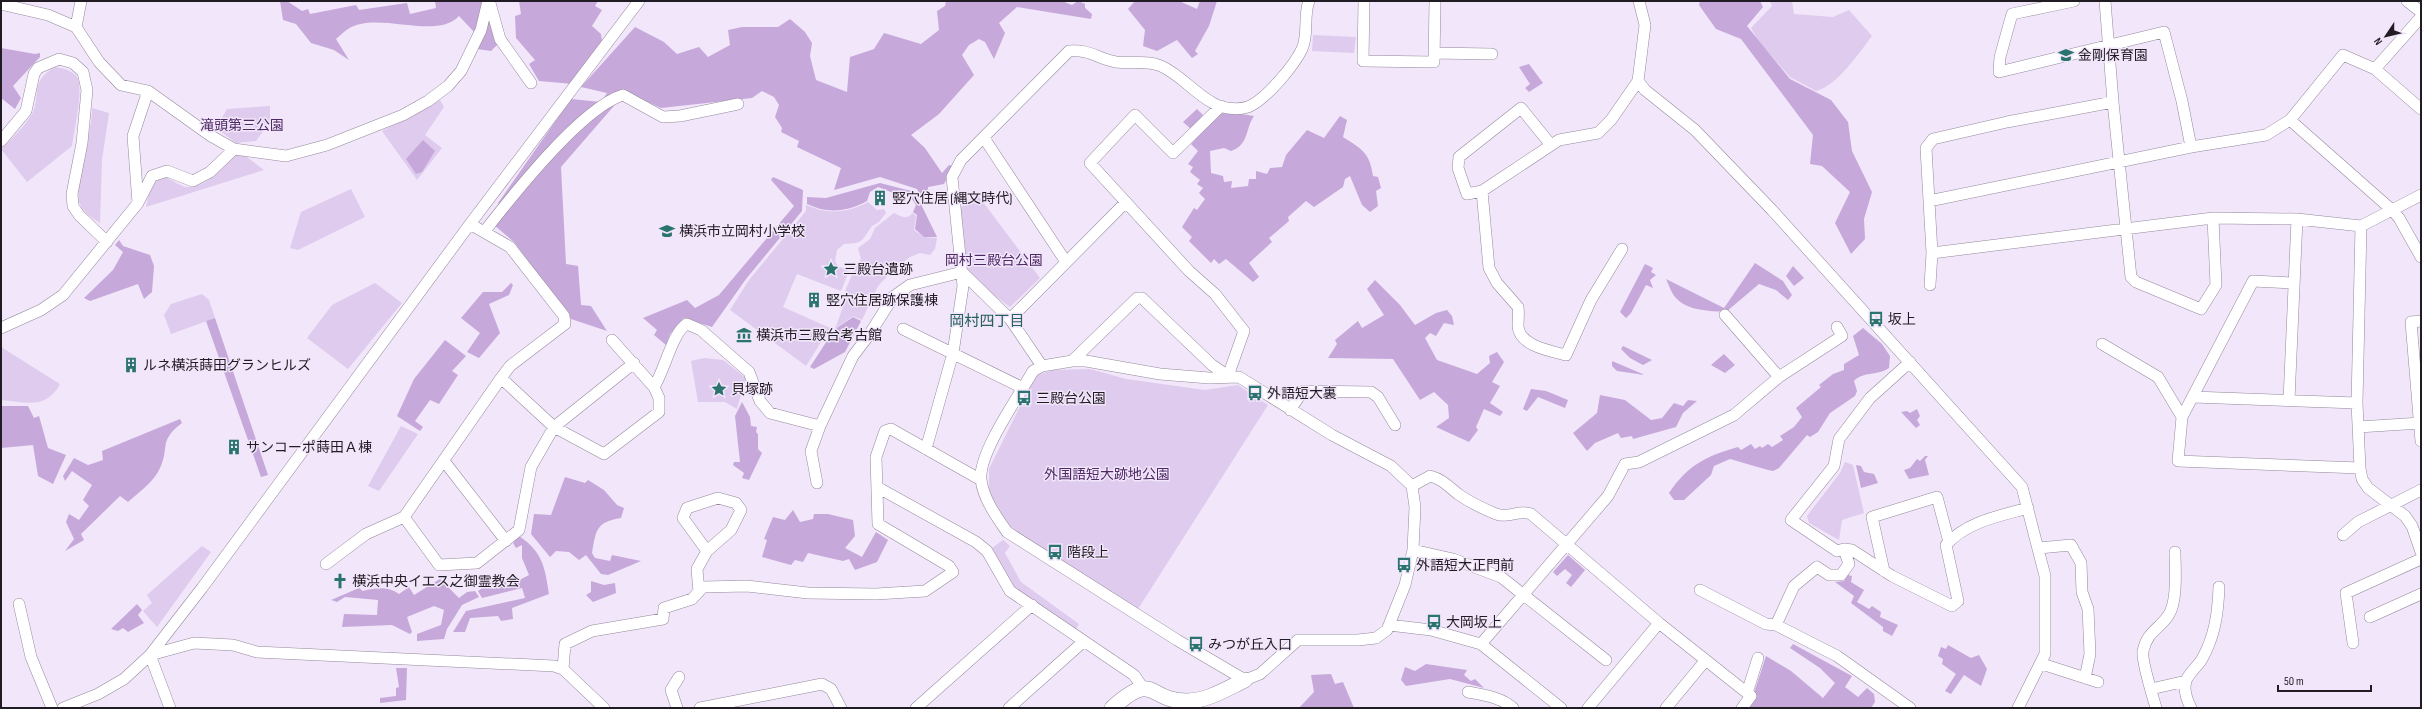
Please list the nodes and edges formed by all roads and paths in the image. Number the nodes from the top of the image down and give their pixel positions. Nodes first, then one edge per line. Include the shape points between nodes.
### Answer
1 (81, 1) edge
2 (488, 1) edge
3 (639, 1) edge
4 (1309, 1) edge
5 (1364, 1) edge
6 (1435, 1) edge
7 (1639, 1) edge
8 (2074, 1) edge
9 (2105, 1) edge
10 (2407, 1) edge
11 (1, 4) edge
12 (2421, 12) edge
13 (2421, 17) edge
14 (76, 27) junction
15 (2108, 45) junction
16 (1434, 53) junction
17 (1492, 54) dead end
18 (2375, 69) junction
19 (1638, 81) junction
20 (531, 83) dead end
21 (148, 91) junction
22 (2113, 102) junction
23 (738, 104) dead end
24 (1221, 106) junction
25 (2421, 110) edge
26 (2290, 120) junction
27 (984, 138) junction
28 (1, 141) edge
29 (1551, 145) junction
30 (2191, 147) junction
31 (234, 149) junction
32 (2120, 161) junction
33 (1482, 190) junction
34 (2421, 195) edge
35 (1929, 201) junction
36 (1126, 202) junction
37 (138, 203) junction
38 (2392, 210) junction
39 (2213, 218) junction
40 (2297, 219) junction
41 (470, 224) junction
42 (2361, 226) junction
43 (2126, 227) junction
44 (484, 232) junction
45 (107, 242) junction
46 (1622, 249) dead end
47 (1932, 253) junction
48 (2421, 257) edge
49 (1066, 262) junction
50 (962, 272) junction
51 (2293, 283) junction
52 (1930, 285) dead end
53 (1725, 315) dead end
54 (1010, 319) junction
55 (2421, 321) edge
56 (1837, 327) dead end
57 (1, 328) edge
58 (903, 329) dead end
59 (612, 340) dead end
60 (2102, 344) dead end
61 (952, 353) junction
62 (1072, 361) junction
63 (1910, 362) junction
64 (634, 363) junction
65 (1042, 366) junction
66 (1228, 376) junction
67 (501, 378) junction
68 (1779, 378) junction
69 (654, 387) junction
70 (1023, 388) junction
71 (2193, 397) junction
72 (2289, 400) junction
73 (2357, 403) junction
74 (1290, 410) junction
75 (2182, 417) junction
76 (2420, 423) edge
77 (1395, 425) dead end
78 (820, 426) junction
79 (554, 427) junction
80 (2358, 427) junction
81 (2421, 441) edge
82 (926, 448) junction
83 (444, 461) junction
84 (2360, 468) junction
85 (981, 480) junction
86 (817, 482) dead end
87 (1412, 486) junction
88 (877, 487) junction
89 (2421, 490) edge
90 (2392, 506) junction
91 (2028, 508) junction
92 (404, 517) junction
93 (2343, 535) dead end
94 (506, 541) junction
95 (1949, 542) junction
96 (1567, 545) junction
97 (2039, 548) junction
98 (1413, 550) junction
99 (1844, 550) junction
100 (707, 551) junction
101 (2175, 552) dead end
102 (2421, 552) edge
103 (2421, 559) edge
104 (326, 564) dead end
105 (1884, 571) junction
106 (2219, 587) dead end
107 (1700, 590) dead end
108 (699, 592) junction
109 (1524, 594) junction
110 (2421, 594) edge
111 (19, 604) dead end
112 (1032, 606) junction
113 (2370, 617) dead end
114 (1659, 623) junction
115 (1389, 625) junction
116 (1776, 625) junction
117 (1083, 642) junction
118 (2353, 643) dead end
119 (1481, 644) junction
120 (150, 655) junction
121 (1758, 658) dead end
122 (1606, 660) dead end
123 (1705, 661) junction
124 (2042, 664) junction
125 (563, 669) junction
126 (679, 677) dead end
127 (2085, 678) junction
128 (1244, 680) junction
129 (2186, 681) junction
130 (2098, 682) dead end
131 (1143, 688) junction
132 (2151, 690) junction
133 (1468, 692) dead end
134 (1747, 693) junction
135 (1194, 704) edge
136 (52, 708) edge
137 (63, 708) edge
138 (170, 708) edge
139 (604, 708) edge
140 (677, 708) edge
141 (700, 708) edge
142 (841, 708) edge
143 (916, 708) edge
144 (1009, 708) edge
145 (1112, 708) edge
146 (1513, 708) edge
147 (1561, 708) edge
148 (1588, 708) edge
149 (1666, 708) edge
150 (1742, 708) edge
151 (1910, 708) edge
152 (2018, 708) edge
153 (2156, 708) edge
154 (2191, 708) edge

1 - 14 street
2 - 20 street via 500,39
2 - 31 street via 481,30 461,71 448,86 428,101 368,130 296,155
3 - 41 street
4 - 24 street via 1307,33 1302,49 1286,73 1252,105 1232,108
5 - 16 street via 1363,61 1434,62
6 - 16 street
7 - 19 street via 1645,25 1637,69
8 - 15 street via 2012,14 2000,57 1999,72
9 - 15 street
10 - 12 street
11 - 14 street via 48,15
13 - 18 street
14 - 21 street via 99,62 121,85
15 - 22 street
15 - 30 street via 2164,32
16 - 17 street
18 - 25 street
18 - 26 street via 2343,55
19 - 29 street via 1611,120 1598,133 1559,140
19 - 63 street via 1645,90 1695,130 1772,210
21 - 31 street via 184,119
21 - 37 street via 133,136
22 - 32 street
22 - 35 street via 2007,122 1933,140 1926,148
23 - 44 street via 663,117 623,95 610,99 555,149 507,202
24 - 27 street via 1213,104 1176,74 1160,66 1144,62 1115,62 1087,52 1069,51
24 - 36 street via 1173,153 1135,115 1124,125 1090,163
26 - 30 street via 2266,135
26 - 38 street
27 - 49 street
27 - 50 street via 961,160 952,176
28 - 45 street via 26,111 34,74 38,68 59,59 73,62 83,72 87,90 82,143 72,194 73,206
29 - 33 street
29 - 33 street via 1521,108 1459,157 1458,168 1467,194
30 - 32 street
31 - 37 street via 210,172 193,181 167,171 152,176
32 - 35 street
32 - 43 street
33 - 46 street via 1489,268 1497,283 1518,307 1518,326 1521,334 1532,345 1566,355 1591,300
34 - 38 street
35 - 47 street
36 - 49 street
36 - 66 street via 1189,271 1215,294 1244,331
37 - 45 street
38 - 42 street
38 - 48 street
39 - 40 street
39 - 43 street
39 - 43 street via 2216,285 2201,309 2136,282 2131,277
40 - 42 street
40 - 51 street
41 - 44 street
41 - 120 street
42 - 73 street
43 - 47 street
44 - 67 street via 510,247 564,316 565,324 510,366
45 - 57 street via 63,295 41,310
47 - 52 street
49 - 54 street
50 - 54 street
50 - 61 street
50 - 78 street via 910,284 893,297 853,356
51 - 71 street via 2253,281
51 - 72 street
53 - 68 street
54 - 65 street
55 - 76 street via 2411,322
56 - 68 street via 1842,336
58 - 61 street
59 - 64 street
60 - 75 street via 2158,377
61 - 70 street
61 - 82 street
62 - 65 street
62 - 66 street via 1086,361 1160,374 1209,378
62 - 66 street via 1137,298 1142,298 1212,365
63 - 91 street via 2022,487
63 - 99 street via 1870,398 1839,439 1834,466 1791,520 1838,551
64 - 69 street
64 - 79 street
65 - 70 street via 1033,371
66 - 74 street via 1238,377
67 - 79 street
67 - 83 street
68 - 96 street via 1734,415 1639,462 1625,464 1608,496
69 - 78 street via 661,377 679,330 687,324 700,330 746,369 753,379 760,401 770,413
69 - 79 street via 660,398 659,412 604,454
70 - 85 street via 986,456
71 - 72 street
71 - 75 street
72 - 73 street
73 - 80 street
74 - 77 street via 1303,391 1371,392 1378,397
74 - 87 street via 1391,466
75 - 84 street via 2178,461
76 - 80 street
76 - 81 street
78 - 86 street via 811,451
79 - 94 street via 530,467 519,530
80 - 84 street
82 - 85 street
82 - 88 street via 891,429 885,431 876,457
83 - 92 street
83 - 94 street
84 - 90 street via 2362,479 2368,488
85 - 128 street via 993,512 1008,532
87 - 96 street via 1430,476 1439,478 1458,493 1494,513 1505,517 1523,511 1531,514
87 - 98 street via 1415,507
88 - 108 street via 878,524 948,566 953,572 924,591 837,595 747,586 703,588
88 - 112 street via 976,542 987,552 1010,591
89 - 90 street
90 - 93 street via 2358,522
90 - 102 street via 2405,516 2412,526
91 - 95 street via 1982,520
91 - 97 street
92 - 94 street via 439,565 477,563
92 - 104 street via 366,534
95 - 105 street via 1946,546 1958,601 1952,606
95 - 105 street via 1938,497 1872,517
96 - 109 street
96 - 114 street
97 - 124 street via 2046,576 2045,654
97 - 127 street via 2071,545 2081,563 2082,592 2088,609 2090,646
98 - 109 street via 1454,559 1501,577
98 - 115 street via 1405,585
99 - 105 street via 1852,550
99 - 116 street via 1848,564 1841,575 1829,575 1817,567 1794,586
100 - 100 street via 731,530 741,510 736,503 718,498 687,508 683,518
100 - 108 street via 697,569
101 - 132 street via 2174,594 2170,610 2168,616 2149,636 2142,652
103 - 118 street via 2346,593
106 - 129 street via 2218,612 2210,646 2196,670
107 - 116 street via 1766,624
108 - 125 street via 692,599 664,608 663,618 592,631 565,644
109 - 119 street
109 - 122 street
110 - 113 street
111 - 136 street via 31,658
112 - 117 street
112 - 143 street
114 - 123 street
114 - 148 street
115 - 119 street via 1430,630
115 - 128 street via 1387,630 1376,638 1298,640 1260,674
116 - 151 street via 1837,656
117 - 131 street via 1134,675
117 - 144 street
119 - 147 street
120 - 125 street via 194,643 233,645 258,652 554,666
120 - 137 street via 124,679 98,694
120 - 138 street
121 - 134 street
123 - 134 street
123 - 149 street
124 - 127 street
124 - 152 street
125 - 139 street
126 - 140 street via 671,690
127 - 130 street
128 - 135 street
129 - 132 street
129 - 154 street via 2186,697
131 - 135 street
131 - 145 street via 1128,694
132 - 153 street
133 - 146 street via 1507,702
134 - 150 street via 1751,696
141 - 142 street via 822,684 830,689

